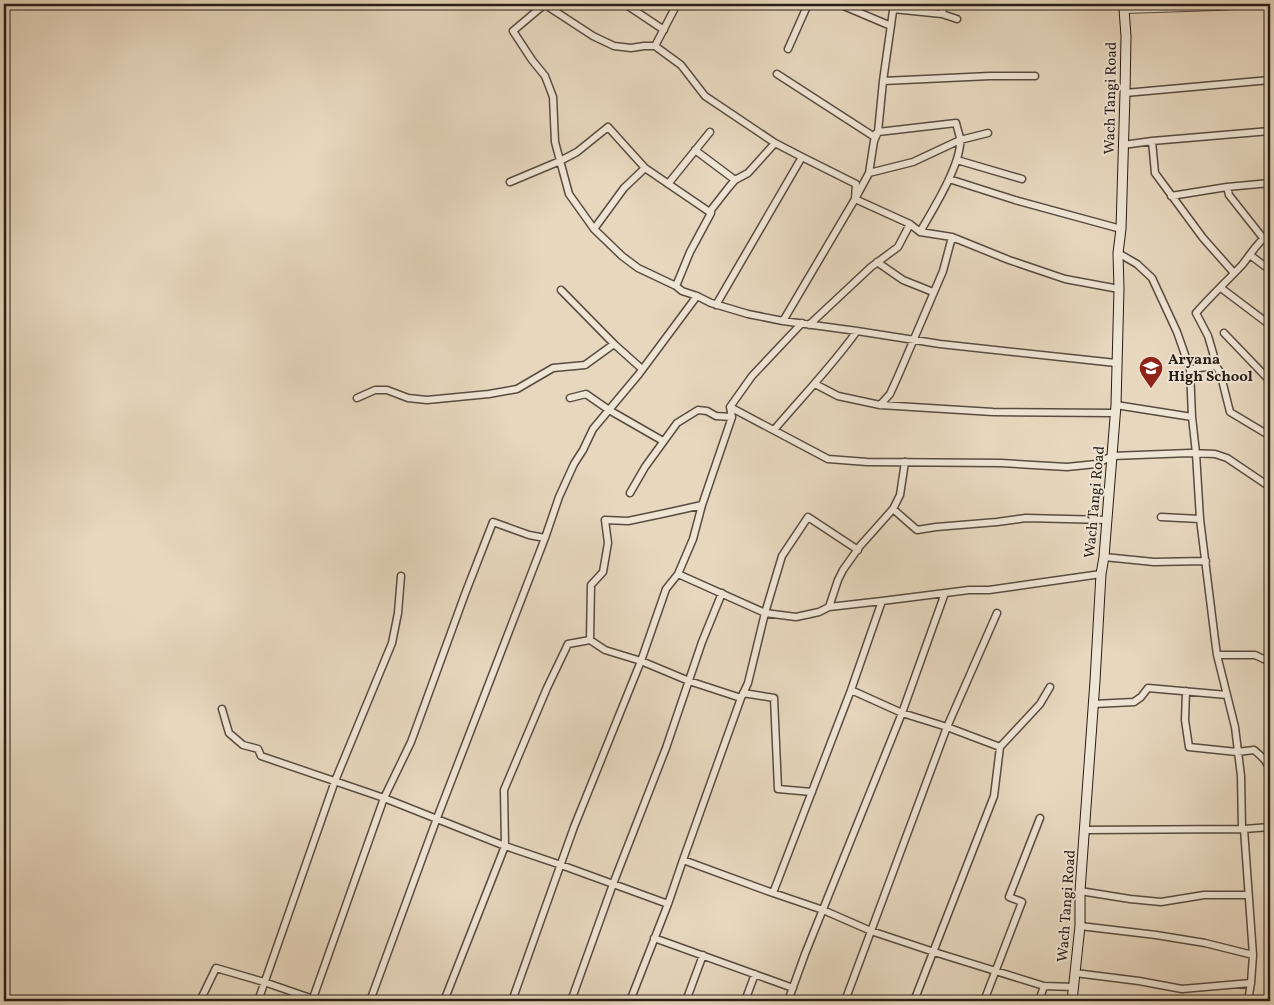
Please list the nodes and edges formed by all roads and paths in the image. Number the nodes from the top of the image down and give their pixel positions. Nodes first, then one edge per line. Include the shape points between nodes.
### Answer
1 (544, 4) edge
2 (625, 4) edge
3 (677, 4) edge
4 (808, 4) edge
5 (839, 4) edge
6 (944, 4) edge
7 (1249, 4) edge
8 (1124, 6) edge
9 (893, 7) edge
10 (942, 14) junction
11 (957, 19) dead end
12 (891, 26) junction
13 (664, 30) junction
14 (655, 46) junction
15 (788, 49) dead end
16 (777, 74) dead end
17 (1035, 76) dead end
18 (1270, 80) edge
19 (883, 82) junction
20 (1125, 92) junction
21 (1270, 130) edge
22 (710, 132) dead end
23 (878, 132) junction
24 (988, 133) dead end
25 (960, 140) junction
26 (1152, 140) junction
27 (775, 143) junction
28 (1123, 145) junction
29 (695, 150) junction
30 (802, 157) junction
31 (957, 160) junction
32 (560, 161) junction
33 (645, 168) junction
34 (869, 173) junction
35 (949, 179) junction
36 (1022, 179) dead end
37 (736, 180) junction
38 (510, 182) dead end
39 (1270, 183) edge
40 (668, 184) junction
41 (1227, 187) junction
42 (1171, 196) junction
43 (855, 198) junction
44 (711, 213) junction
45 (910, 224) junction
46 (594, 229) junction
47 (1121, 229) junction
48 (920, 232) junction
49 (1270, 233) edge
50 (952, 238) junction
51 (1263, 238) junction
52 (1118, 253) junction
53 (1250, 255) junction
54 (877, 262) junction
55 (1270, 270) edge
56 (1234, 273) junction
57 (676, 286) junction
58 (1119, 288) junction
59 (1220, 288) junction
60 (561, 290) dead end
61 (933, 292) junction
62 (697, 296) junction
63 (716, 305) junction
64 (783, 322) junction
65 (805, 324) junction
66 (1270, 325) edge
67 (857, 331) junction
68 (1224, 333) dead end
69 (913, 340) junction
70 (614, 344) junction
71 (1116, 362) junction
72 (1216, 366) junction
73 (642, 369) junction
74 (1190, 369) junction
75 (1270, 382) edge
76 (815, 384) junction
77 (357, 398) dead end
78 (570, 398) dead end
79 (880, 405) junction
80 (730, 407) junction
81 (1115, 409) junction
82 (609, 410) junction
83 (732, 417) junction
84 (1192, 417) junction
85 (774, 430) junction
86 (1270, 436) edge
87 (663, 441) junction
88 (1196, 453) junction
89 (1112, 456) junction
90 (905, 462) junction
91 (1270, 487) edge
92 (630, 493) dead end
93 (702, 505) junction
94 (893, 510) junction
95 (1161, 517) dead end
96 (1200, 519) junction
97 (1107, 520) junction
98 (545, 538) junction
99 (858, 550) junction
100 (1104, 556) junction
101 (1206, 560) junction
102 (678, 574) junction
103 (1101, 574) junction
104 (401, 576) dead end
105 (722, 593) junction
106 (945, 593) junction
107 (882, 601) junction
108 (829, 607) junction
109 (997, 612) dead end
110 (765, 613) junction
111 (590, 640) junction
112 (1217, 655) junction
113 (641, 660) junction
114 (1270, 662) edge
115 (689, 681) junction
116 (1050, 687) dead end
117 (851, 690) junction
118 (1186, 691) junction
119 (1228, 695) junction
120 (742, 696) junction
121 (1094, 704) junction
122 (222, 709) dead end
123 (902, 713) junction
124 (947, 727) junction
125 (1000, 747) junction
126 (1237, 752) junction
127 (1270, 772) edge
128 (335, 781) junction
129 (812, 792) junction
130 (384, 798) junction
131 (437, 818) junction
132 (1040, 818) dead end
133 (1270, 827) edge
134 (1243, 829) junction
135 (1085, 830) junction
136 (505, 846) junction
137 (683, 860) junction
138 (561, 865) junction
139 (613, 884) junction
140 (1080, 891) junction
141 (773, 894) junction
142 (1248, 895) junction
143 (668, 904) junction
144 (823, 910) junction
145 (1080, 926) junction
146 (872, 931) junction
147 (654, 938) junction
148 (934, 952) junction
149 (703, 955) junction
150 (1253, 955) junction
151 (995, 970) junction
152 (1075, 972) junction
153 (755, 974) junction
154 (264, 982) junction
155 (1251, 983) junction
156 (1044, 986) junction
157 (1074, 987) junction
158 (793, 988) junction
159 (200, 1001) edge
160 (258, 1001) edge
161 (315, 1001) edge
162 (370, 1001) edge
163 (444, 1001) edge
164 (512, 1001) edge
165 (571, 1001) edge
166 (630, 1001) edge
167 (686, 1001) edge
168 (745, 1001) edge
169 (788, 1001) edge
170 (845, 1001) edge
171 (914, 1001) edge
172 (984, 1001) edge
173 (1039, 1001) edge
174 (1072, 1001) edge
175 (1248, 1001) edge

1 - 14 street via 614,46
1 - 32 street via 513,31 545,76 553,97
2 - 13 street
3 - 13 street
4 - 15 street
5 - 12 street
6 - 10 street
7 - 8 street
8 - 20 main road, Wach Tangi Road
9 - 10 street
9 - 12 street
10 - 11 street
12 - 19 street
13 - 14 street
14 - 27 street via 681,65 705,96
16 - 23 street via 873,136
17 - 19 street
18 - 20 street
19 - 23 street
20 - 28 main road, Wach Tangi Road
21 - 26 street
22 - 29 street
23 - 25 street via 956,123
23 - 34 street
24 - 25 street
25 - 31 street
25 - 34 street via 913,162
26 - 28 street
26 - 42 street via 1155,173
27 - 30 street
27 - 37 street via 748,173
28 - 47 main road, Wach Tangi Road
29 - 37 street
29 - 40 street
30 - 43 street via 856,184
30 - 63 street
31 - 35 street
31 - 36 street
32 - 33 street via 577,152 608,126
32 - 38 street
32 - 46 street via 569,194
33 - 40 street
33 - 46 street via 624,188
34 - 43 street
35 - 47 street
35 - 48 street
37 - 44 street
39 - 41 street
40 - 44 street
41 - 42 street
41 - 51 street via 1229,196
42 - 56 street via 1202,238
43 - 45 street
43 - 64 street
44 - 57 street
45 - 48 street
45 - 54 street via 898,247
46 - 57 street via 638,268
47 - 52 main road, Wach Tangi Road
48 - 50 street
49 - 51 street
50 - 58 street via 1065,279
50 - 61 street
51 - 53 street
52 - 58 main road, Wach Tangi Road
52 - 74 street via 1152,278
53 - 55 street
53 - 56 street
54 - 61 street via 903,280
54 - 65 street
56 - 59 street
57 - 62 street
58 - 71 main road, Wach Tangi Road
59 - 66 street
59 - 72 street via 1196,313 1208,336
60 - 70 street
61 - 69 street
62 - 63 street
62 - 73 street
63 - 64 street
64 - 65 street
65 - 67 street
65 - 80 street via 752,376
67 - 69 street
67 - 76 street
68 - 75 street
69 - 71 street
69 - 79 street via 890,394
70 - 73 street
70 - 77 street via 585,365 553,368 517,389 427,400 375,390
71 - 81 main road, Wach Tangi Road
72 - 74 street
72 - 86 street via 1230,412
73 - 82 street
74 - 84 street
76 - 79 street via 838,396
76 - 85 street
78 - 82 street via 586,394
79 - 81 street via 993,412
80 - 83 street
80 - 85 street
81 - 84 street
81 - 89 main road, Wach Tangi Road
82 - 87 street
82 - 98 street via 593,429 574,464
83 - 87 street via 698,410 676,423
83 - 93 street
84 - 88 street
85 - 90 street via 828,459
87 - 92 street
88 - 89 street
88 - 91 street via 1227,458
88 - 96 street
89 - 90 street via 1096,464 1067,466
89 - 97 main road, Wach Tangi Road
90 - 94 street via 900,495
93 - 102 street via 693,539
93 - 111 street via 628,520 605,520 608,544 603,572 591,585
94 - 97 street via 917,530 1026,518
94 - 99 street
95 - 96 street
96 - 101 street
97 - 100 main road, Wach Tangi Road
98 - 130 street via 493,522 411,742
98 - 131 street
99 - 108 street via 843,570
99 - 110 street via 808,516 782,556
100 - 101 street via 1154,562
100 - 103 main road, Wach Tangi Road
101 - 112 street
102 - 105 street
102 - 113 street via 666,589
103 - 106 street
103 - 121 main road, Wach Tangi Road
104 - 128 street via 392,643
105 - 110 street
105 - 115 street
106 - 107 street
106 - 123 street
107 - 108 street
107 - 117 street
108 - 110 street via 796,618
109 - 124 street
110 - 120 street
111 - 113 street via 605,650
111 - 136 street via 568,644 507,782 504,790
112 - 114 street via 1255,655
112 - 119 street
113 - 115 street
113 - 138 street
115 - 120 street
115 - 139 street
116 - 125 street via 1040,704
117 - 123 street
117 - 129 street
118 - 119 street
118 - 121 street via 1148,688 1134,702
118 - 126 street via 1184,720 1189,747
119 - 126 street
120 - 129 street via 774,698 778,789
120 - 137 street
121 - 135 main road, Wach Tangi Road
122 - 128 street via 228,733 243,745 258,749 261,756
123 - 124 street
123 - 144 street
124 - 125 street
124 - 146 street
125 - 148 street via 994,796
126 - 127 street via 1254,750 1262,756
126 - 134 street
128 - 130 street
128 - 154 street
129 - 141 street
130 - 131 street
130 - 161 street
131 - 136 street
131 - 162 street
132 - 151 street via 1009,897 1022,902
133 - 134 street
134 - 135 street
134 - 142 street
135 - 140 main road, Wach Tangi Road
136 - 138 street
136 - 163 street
137 - 141 street
137 - 143 street
138 - 139 street
138 - 164 street
139 - 143 street
139 - 165 street
140 - 142 street via 1161,902 1204,895
140 - 145 main road, Wach Tangi Road
141 - 144 street
142 - 150 street
143 - 147 street
144 - 146 street
144 - 158 street
145 - 150 street via 1205,943
145 - 152 main road, Wach Tangi Road
146 - 148 street
146 - 170 street
147 - 149 street
147 - 166 street
148 - 151 street
148 - 171 street
149 - 153 street
149 - 167 street
150 - 155 street
151 - 156 street
151 - 172 street
152 - 155 street via 1182,989
152 - 157 main road, Wach Tangi Road
153 - 158 street
153 - 168 street
154 - 159 street via 216,968
154 - 160 street
154 - 161 street
155 - 175 street
156 - 157 street
156 - 173 street
157 - 174 main road, Wach Tangi Road
158 - 169 street

